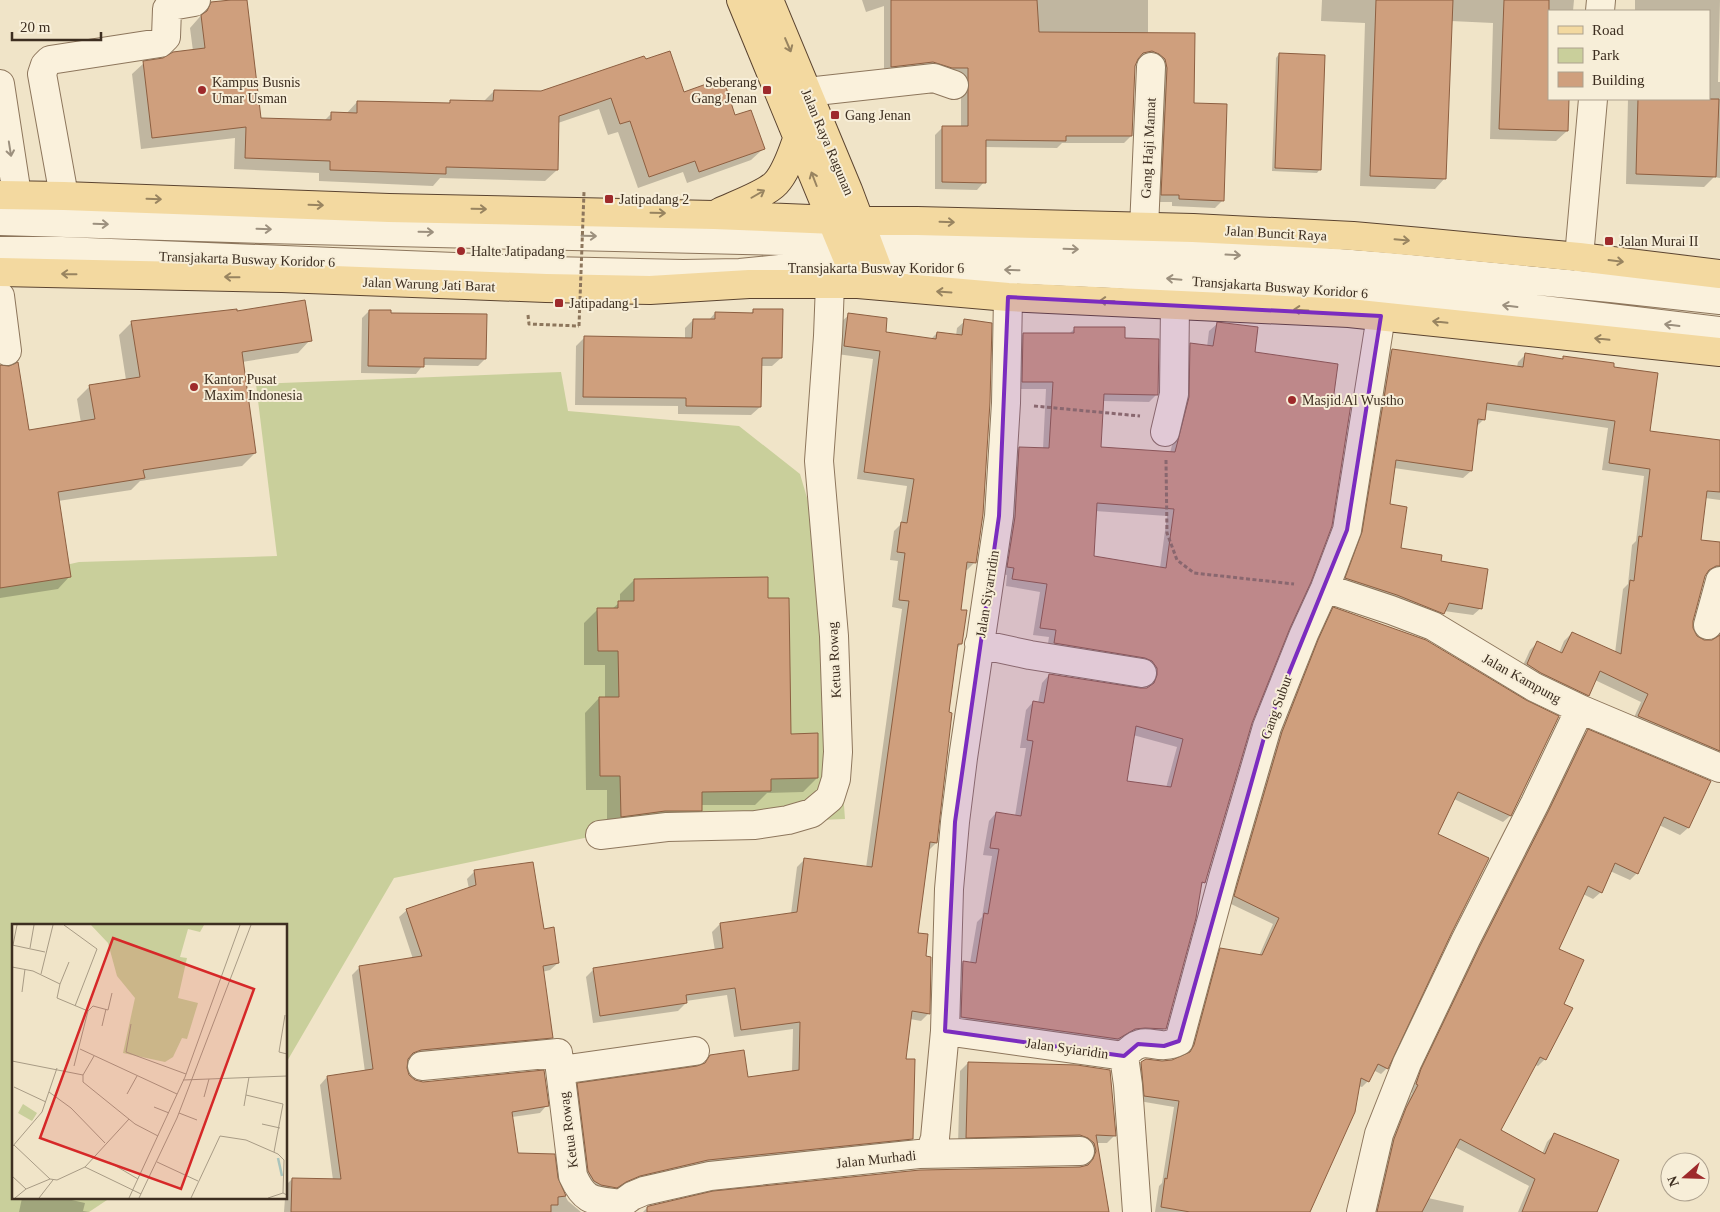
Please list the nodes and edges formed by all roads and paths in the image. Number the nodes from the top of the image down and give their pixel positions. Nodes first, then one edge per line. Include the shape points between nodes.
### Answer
1 (196, 0) edge
2 (741, 0) edge
3 (769, 0) edge
4 (1151, 68) dead end
5 (0, 84) edge
6 (954, 85) dead end
7 (807, 92) junction
8 (1593, 100) edge
9 (798, 137) junction
10 (838, 165) junction
11 (584, 192) dead end
12 (9, 195) edge
13 (64, 196) junction
14 (714, 214) junction
15 (0, 221) edge
16 (898, 221) junction
17 (1144, 228) junction
18 (1353, 236) junction
19 (0, 251) edge
20 (1579, 256) junction
21 (855, 257) junction
22 (1353, 264) junction
23 (0, 272) edge
24 (1720, 274) edge
25 (0, 296) edge
26 (1008, 297) junction
27 (1720, 300) edge
28 (1350, 302) junction
29 (1176, 304) junction
30 (537, 313) dead end
31 (1381, 316) junction
32 (1720, 331) edge
33 (7, 351) dead end
34 (1720, 352) edge
35 (1006, 403) junction
36 (1164, 432) junction
37 (1720, 581) edge
38 (1325, 588) junction
39 (1708, 625) dead end
40 (979, 644) junction
41 (1142, 672) dead end
42 (1580, 709) junction
43 (1720, 768) edge
44 (600, 835) dead end
45 (949, 889) joint
46 (945, 1031) junction
47 (695, 1052) dead end
48 (1124, 1056) junction
49 (560, 1062) junction
50 (422, 1066) dead end
51 (1080, 1151) dead end
52 (930, 1154) junction
53 (620, 1208) edge
54 (1137, 1212) edge
55 (1360, 1212) edge

1 - 13 street via 167,9 166,37 160,44 50,60 45,65 42,74
2 - 9 main road, Jalan Raya Ragunan
3 -> 7 main road, Jalan Raya Ragunan
4 - 17 street, Gang Haji Mamat
5 -> 12 street
6 - 7 street via 934,78
7 - 10 main road, Jalan Raya Ragunan
8 - 20 street
14 -> 9 main road via 776,184
21 -> 9 main road, Jalan Raya Ragunan
10 - 16 main road via 873,204
10 - 21 main road, Jalan Raya Ragunan
11 - 30 path, bridge via 579,326 528,324 528,313
12 - 13 main road
13 -> 14 main road via 390,208
14 - 21 main road
15 -> 21 street, Transjakarta Busway Koridor 6 via 276,229
16 -> 17 main road, Jalan Buncit Raya
16 - 21 main road, Jalan Buncit Raya
17 - 18 main road, Jalan Buncit Raya
18 -> 20 main road, Jalan Buncit Raya
18 - 22 street
19 - 21 street, Transjakarta Busway Koridor 6 via 673,274 740,273
20 -> 24 main road, Jalan Buncit Raya
21 -> 22 street, Transjakarta Busway Koridor 6 via 1236,255
21 -> 23 main road, Jalan Warung Jati Barat via 749,284 650,290
26 -> 21 main road
28 -> 21 street, Transjakarta Busway Koridor 6 via 1112,274 906,265
21 - 44 street, Ketua Rowag via 828,336 819,460 834,636 838,752 836,779 830,798 812,813 788,820 755,825 651,828
22 - 27 street, Transjakarta Busway Koridor 6
22 - 28 street
25 - 33 street
29 -> 26 main road
26 - 35 street, Jalan Siyarridin
28 -> 29 main road
28 - 31 main road
32 -> 28 street, Transjakarta Busway Koridor 6 via 1443,298
29 - 36 street via 1174,394
34 -> 31 main road
31 - 38 street, Gang Subur via 1347,530
35 - 36 path via 1149,417 1162,423
35 - 40 street, Jalan Siyarridin via 999,516
36 - 38 path via 1168,533 1177,560 1194,573
37 - 39 street
38 - 42 street, Jalan Kampung via 1433,626 1534,687
38 - 48 street, Gang Subur via 1268,728 1179,1041 1164,1046 1138,1044
40 - 41 street
40 - 45 street, Jalan Siyarridin
42 - 43 street, Jalan Kampung
42 - 55 street via 1407,1063 1379,1134
45 - 46 street, Jalan Murhadi
46 - 48 street, Jalan Syiaridin
46 - 52 street, Jalan Murhadi via 935,1138
47 - 49 street
48 - 54 street, Jalan Syiaridin
49 - 50 street
49 - 53 street, Ketua Rowag via 574,1176 580,1190 592,1200
51 - 52 street
52 - 53 street, Jalan Murhadi via 710,1176 644,1190

